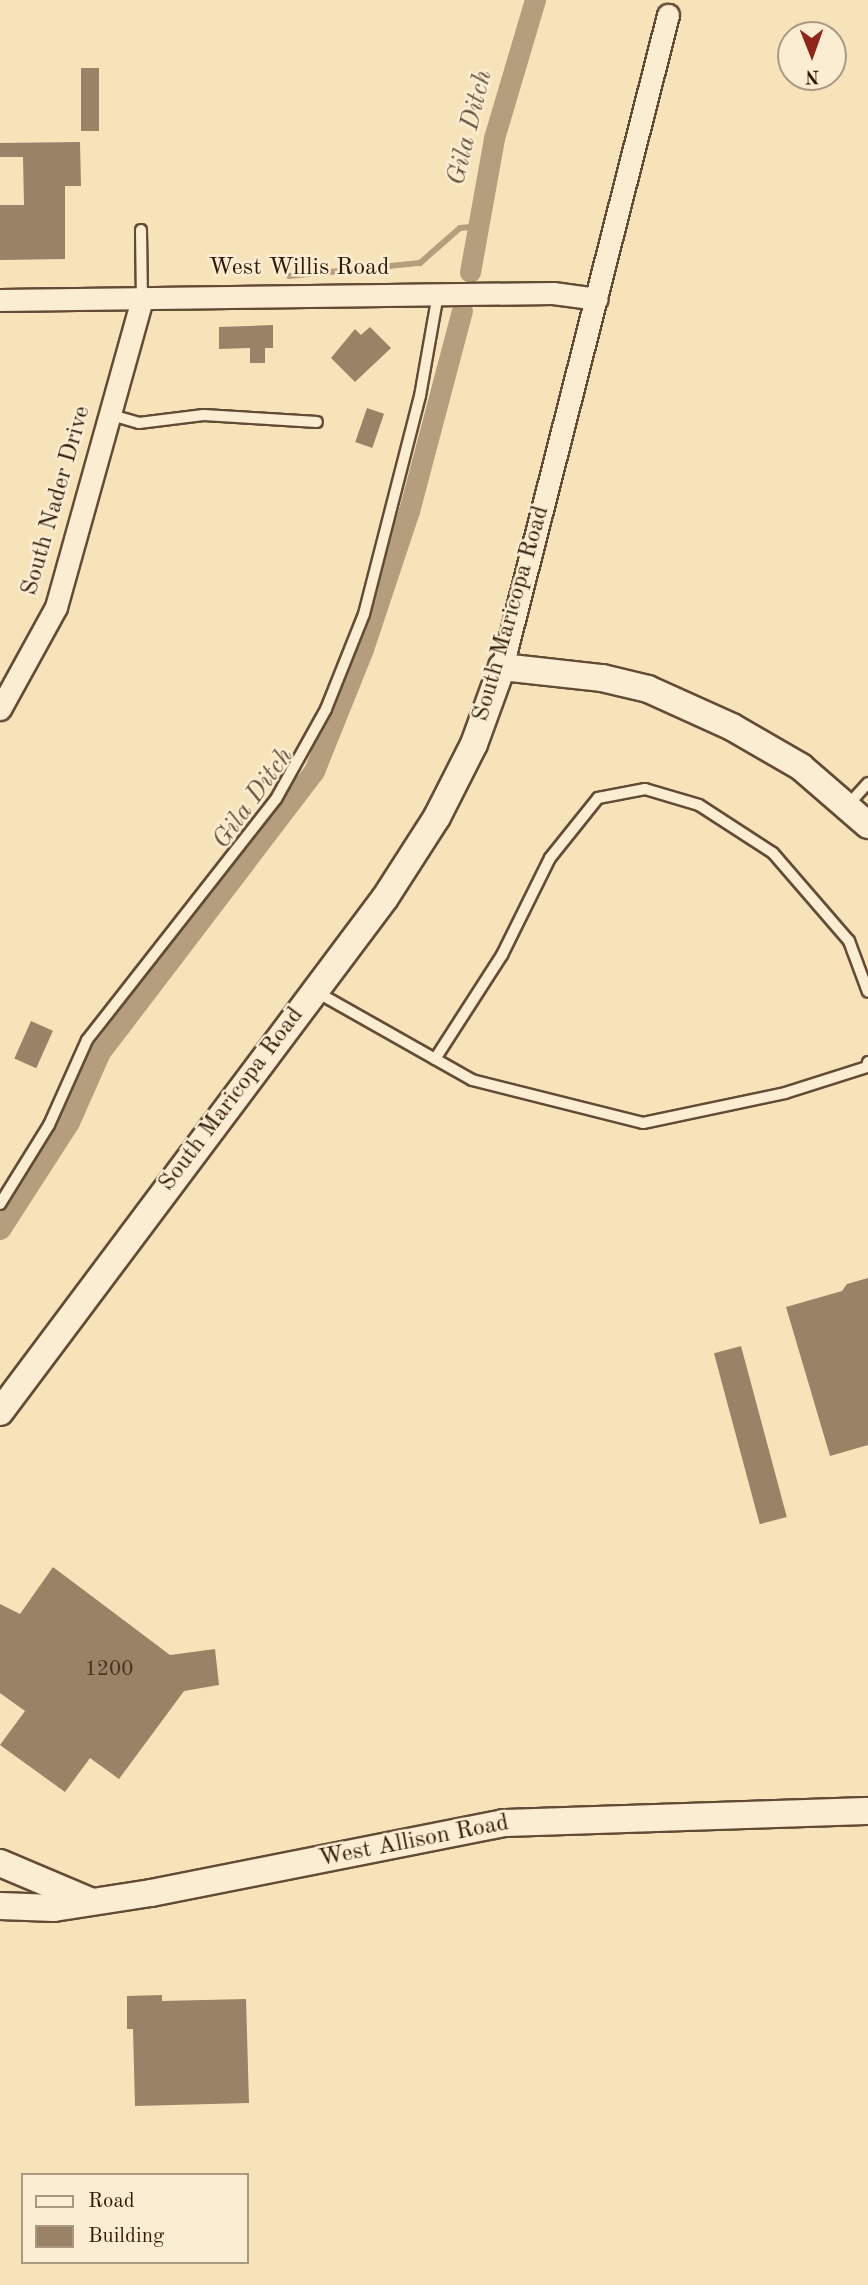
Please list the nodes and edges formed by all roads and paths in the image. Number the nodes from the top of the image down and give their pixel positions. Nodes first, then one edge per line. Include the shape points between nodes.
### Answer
1 (668, 15) dead end
2 (141, 230) dead end
3 (438, 294) junction
4 (142, 298) junction
5 (597, 299) junction
6 (0, 300) edge
7 (108, 414) junction
8 (317, 422) dead end
9 (502, 667) junction
10 (0, 709) edge
11 (868, 783) edge
12 (849, 804) junction
13 (868, 825) edge
14 (315, 991) junction
15 (868, 992) edge
16 (436, 1059) junction
17 (868, 1062) edge
18 (0, 1204) edge
19 (0, 1412) edge
20 (868, 1811) edge
21 (0, 1863) edge
22 (90, 1901) junction
23 (0, 1906) edge

1 - 5 street, South Maricopa Road
2 - 4 lane
3 - 4 street, West Willis Road
3 - 5 street, West Willis Road via 553,293
3 - 18 lane via 420,396 364,614 326,709 276,799 87,1040 49,1125
4 - 6 street, West Willis Road
4 - 7 street, South Nader Drive
5 - 9 street, South Maricopa Road
7 - 8 lane via 139,423 204,415
7 - 10 street, South Nader Drive via 56,607
9 - 12 street via 602,678 648,689 733,727 801,767
9 - 14 street, South Maricopa Road via 474,744 437,817 385,898
11 - 12 lane
12 - 13 street
14 - 16 lane
14 - 19 street, South Maricopa Road
15 - 16 lane via 849,941 773,853 699,805 645,789 598,798 550,858 502,955
16 - 17 lane via 472,1080 643,1123 785,1094 867,1067
20 - 22 street, West Allison Road via 504,1823
21 - 22 street
22 - 23 street, West Allison Road via 54,1908

